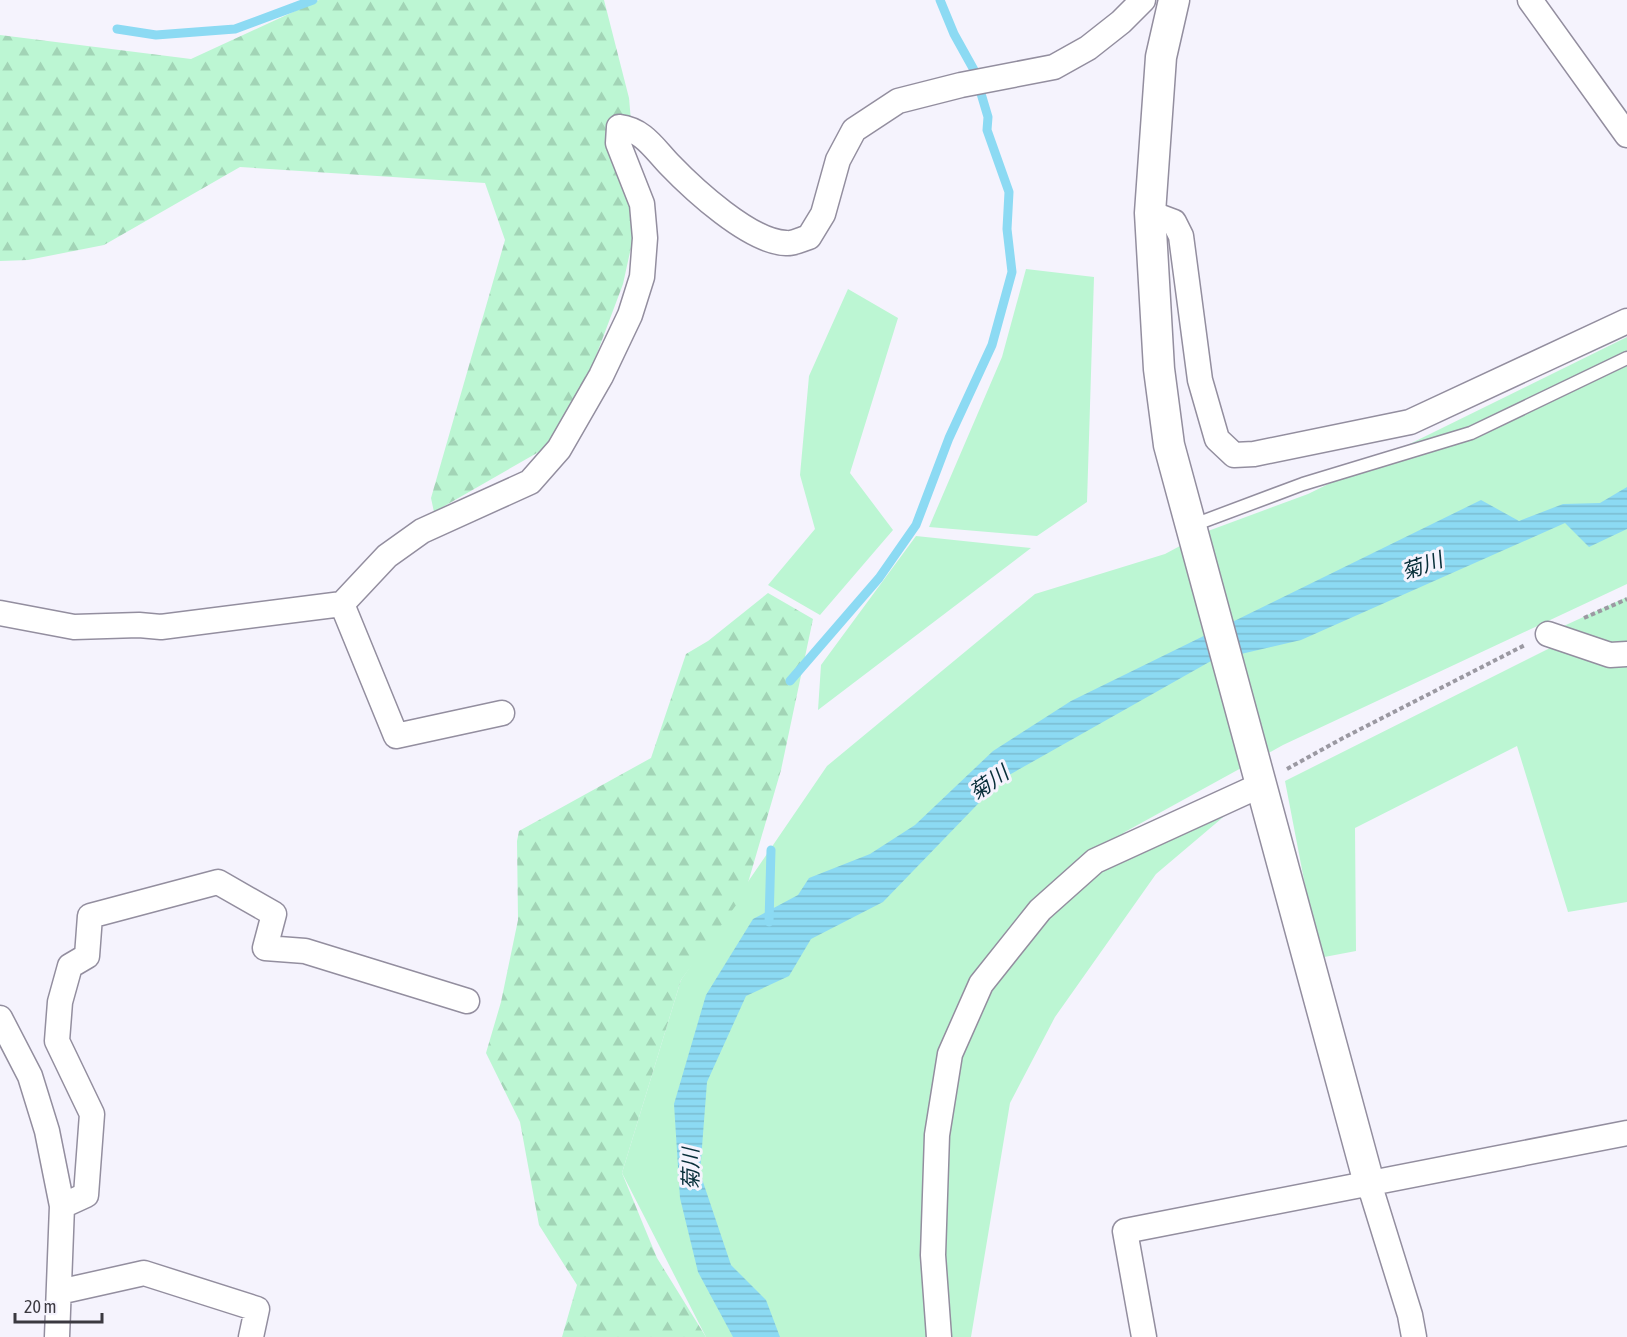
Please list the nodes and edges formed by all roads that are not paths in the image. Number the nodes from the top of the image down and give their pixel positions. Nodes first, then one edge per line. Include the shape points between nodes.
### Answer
1 (1530, 0) edge
2 (1159, 2) edge
3 (1627, 135) edge
4 (1150, 213) junction
5 (1627, 321) edge
6 (1627, 358) edge
7 (1192, 532) junction
8 (342, 604) junction
9 (0, 612) edge
10 (1548, 634) road end
11 (1627, 654) edge
12 (502, 714) dead end
13 (1258, 779) junction
14 (467, 1001) dead end
15 (0, 1018) edge
16 (1627, 1133) edge
17 (1369, 1183) junction
18 (62, 1206) junction
19 (59, 1292) junction
20 (57, 1337) edge
21 (251, 1337) edge
22 (939, 1337) edge
23 (1144, 1337) edge
24 (1414, 1337) edge

1 - 3 street
2 - 4 street via 1161,57
2 - 8 street via 1054,67 898,101 854,130 838,160 823,214 809,237 787,243 728,218 635,129 619,127 618,143 642,204 642,277 630,315 601,376 559,449 530,482 422,531 387,556
4 - 5 street via 1174,222 1181,236 1200,380 1217,439 1234,455 1410,422
4 - 7 street via 1159,369 1169,445
6 - 7 lane via 1471,433 1304,484
7 - 13 street
8 - 9 street via 161,627 74,627
8 - 12 street via 396,736
10 - 11 street via 1610,655
13 - 17 street
13 - 22 street via 1095,861 1040,910 981,984 950,1054 937,1135 933,1255
14 - 18 street via 305,951 265,948 274,914 218,882 90,916 87,956 70,966 60,1002 57,1041 92,1114 86,1195
15 - 18 street via 30,1076 47,1131
16 - 17 street
17 - 23 street via 1125,1231
17 - 24 street
18 - 19 street
19 - 20 street
19 - 21 street via 144,1273 257,1309

